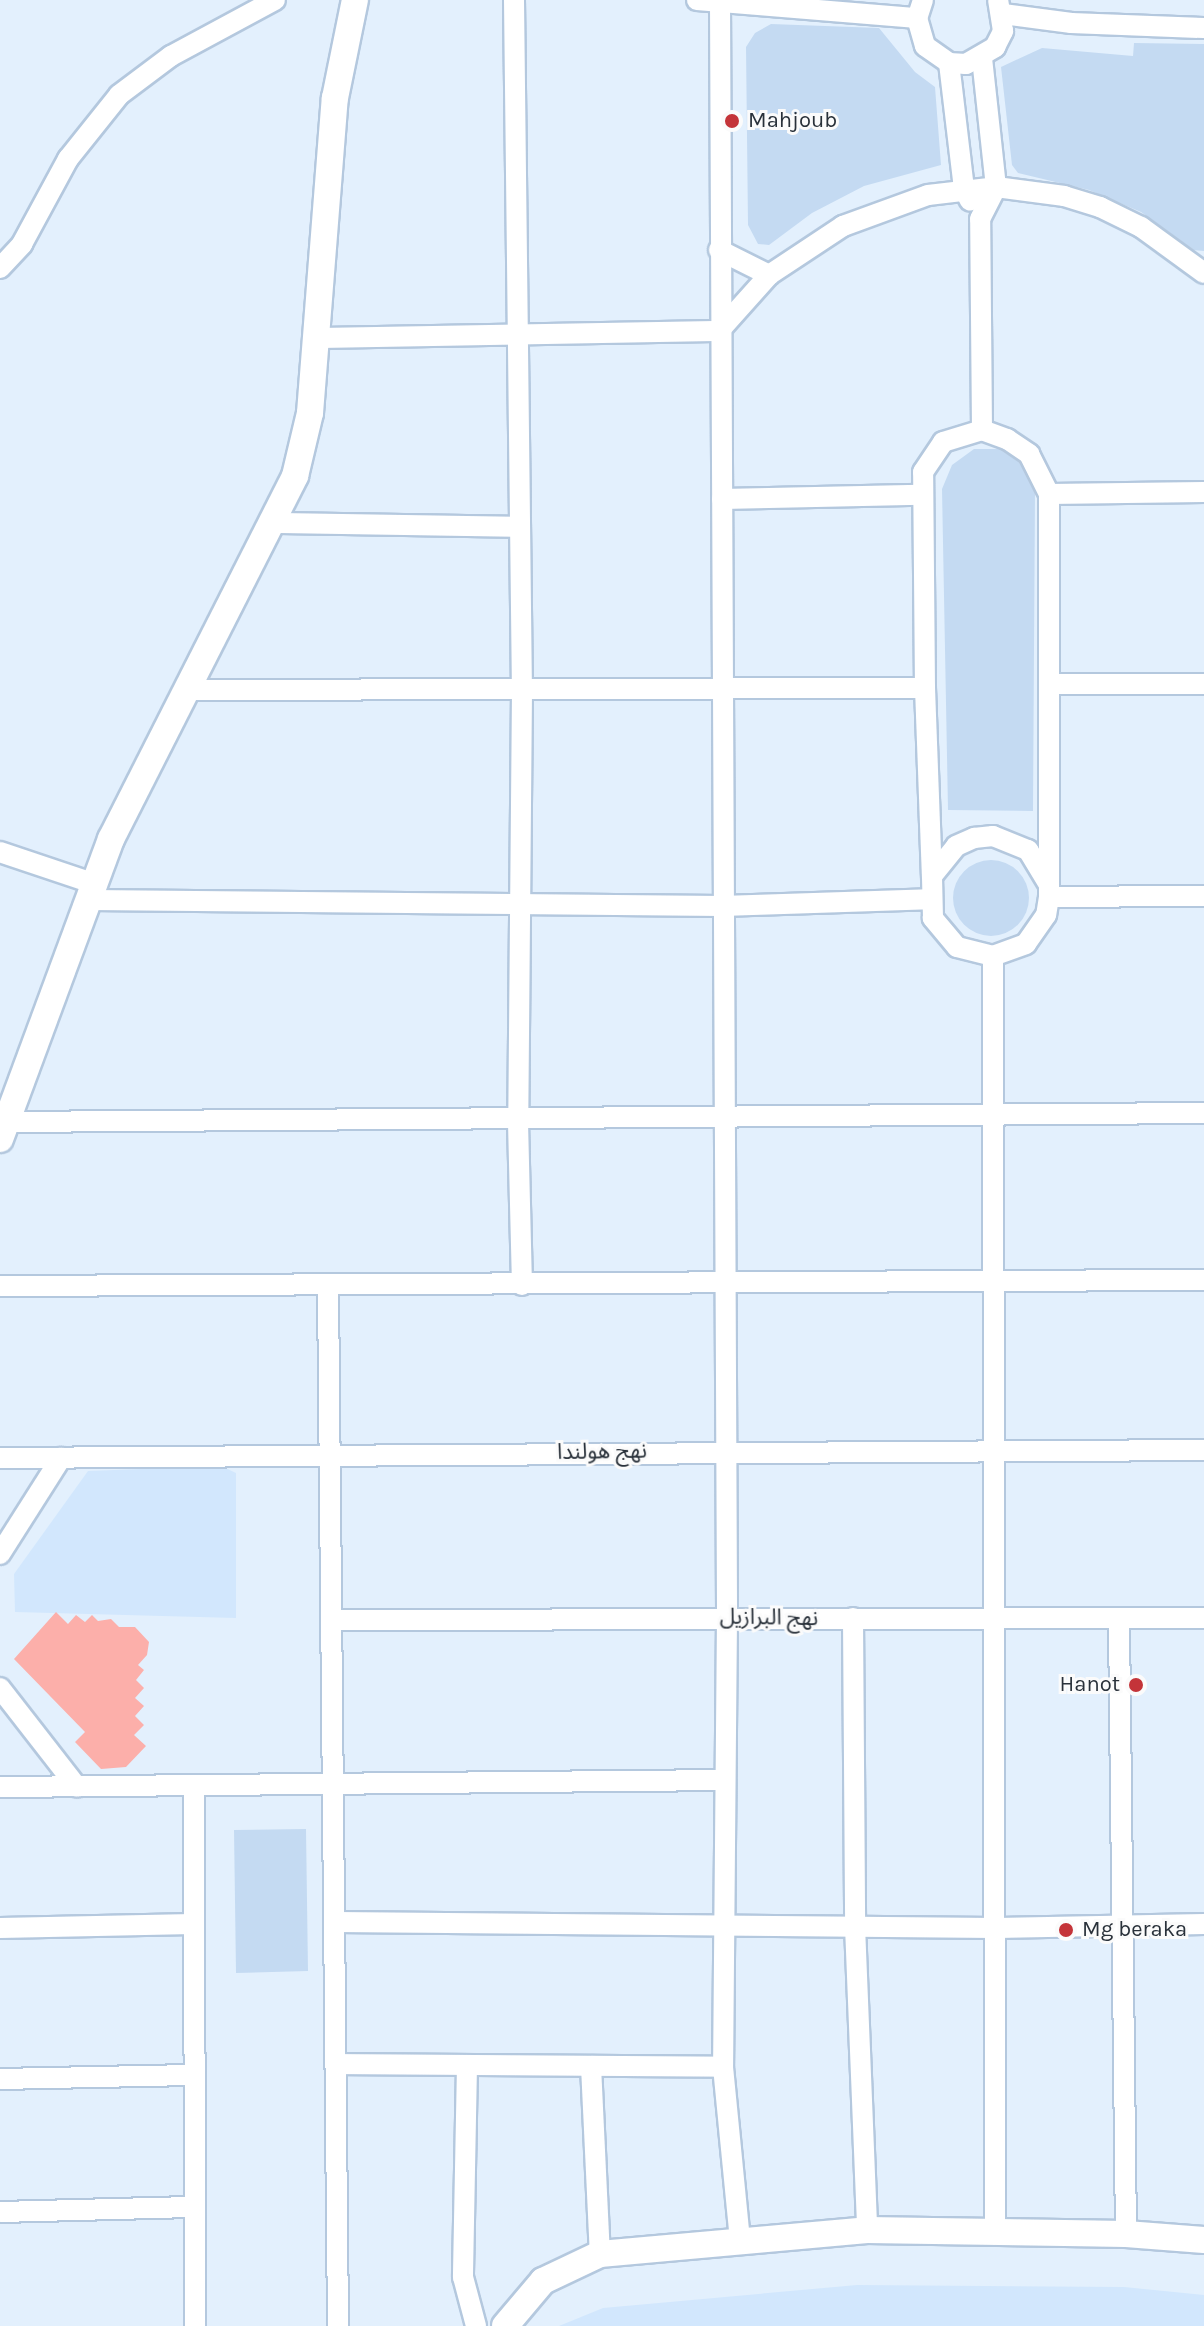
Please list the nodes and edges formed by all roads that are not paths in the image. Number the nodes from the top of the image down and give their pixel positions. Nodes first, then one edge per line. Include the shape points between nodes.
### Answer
1 (275, 0) edge
2 (355, 0) edge
3 (514, 0) edge
4 (697, 0) edge
5 (720, 2) junction
6 (1001, 7) edge
7 (920, 9) edge
8 (1204, 28) edge
9 (982, 58) junction
10 (949, 63) junction
11 (996, 187) junction
12 (964, 189) junction
13 (980, 219) junction
14 (719, 250) junction
15 (0, 268) edge
16 (1204, 273) edge
17 (769, 275) junction
18 (719, 331) junction
19 (518, 335) junction
20 (316, 338) junction
21 (982, 430) junction
22 (1204, 492) edge
23 (1049, 494) junction
24 (921, 495) junction
25 (722, 499) junction
26 (274, 523) junction
27 (519, 527) junction
28 (1050, 684) junction
29 (1204, 684) edge
30 (925, 688) junction
31 (186, 690) junction
32 (522, 690) junction
33 (723, 690) junction
34 (0, 852) edge
35 (932, 876) junction
36 (1049, 890) junction
37 (93, 892) junction
38 (1204, 896) edge
39 (929, 899) junction
40 (519, 906) junction
41 (722, 906) junction
42 (993, 956) junction
43 (1204, 1113) edge
44 (993, 1114) junction
45 (722, 1119) junction
46 (518, 1122) junction
47 (3, 1130) edge
48 (1204, 1280) edge
49 (993, 1281) junction
50 (328, 1285) junction
51 (522, 1285) junction
52 (724, 1285) junction
53 (0, 1286) edge
54 (994, 1449) junction
55 (726, 1450) junction
56 (1204, 1450) edge
57 (332, 1456) junction
58 (0, 1458) edge
59 (61, 1458) junction
60 (0, 1554) edge
61 (727, 1617) junction
62 (853, 1618) junction
63 (1204, 1618) edge
64 (334, 1620) junction
65 (1119, 1620) junction
66 (994, 1621) junction
67 (0, 1688) edge
68 (723, 1780) junction
69 (335, 1782) junction
70 (0, 1787) edge
71 (77, 1787) junction
72 (194, 1787) junction
73 (336, 1922) junction
74 (193, 1924) junction
75 (724, 1924) junction
76 (1204, 1924) edge
77 (1120, 1925) junction
78 (855, 1926) junction
79 (0, 1928) edge
80 (995, 1928) junction
81 (338, 2064) junction
82 (467, 2065) junction
83 (591, 2066) junction
84 (723, 2067) junction
85 (192, 2075) junction
86 (0, 2079) edge
87 (194, 2207) junction
88 (0, 2212) edge
89 (867, 2230) junction
90 (995, 2231) junction
91 (1126, 2234) junction
92 (740, 2239) junction
93 (1204, 2240) edge
94 (600, 2254) junction
95 (195, 2326) edge
96 (338, 2326) edge
97 (476, 2326) edge
98 (505, 2326) edge

1 - 15 street via 171,56 119,95 84,135 22,244
2 - 20 street via 335,98
3 - 19 street
4 - 5 street
5 - 7 street
5 - 14 street
6 - 8 street via 1071,23
6 - 9 street via 1003,31
7 - 10 street via 925,46
9 - 10 street
9 - 11 street
10 - 12 street
11 - 12 street
11 - 13 street
11 - 16 street via 1064,196 1100,207 1141,227
12 - 13 street
12 - 17 street via 893,205 843,226
13 - 21 street
14 - 17 street
14 - 18 street
17 - 18 street
18 - 19 street
18 - 25 street
19 - 20 street
19 - 27 street
20 - 26 street via 304,444
21 - 23 street via 1029,454
21 - 24 street via 960,434 931,454
22 - 23 street
23 - 28 street
24 - 25 street
24 - 30 street
25 - 33 street
26 - 27 street
26 - 31 street
27 - 32 street
28 - 29 street
28 - 36 street
30 - 33 street
30 - 35 street
31 - 32 street
31 - 37 street via 132,792
32 - 33 street
32 - 40 street
33 - 41 street
34 - 37 street
35 - 36 street via 956,846 993,836 1028,850
35 - 39 street
36 - 38 street
36 - 42 street via 1038,931 1026,944
37 - 40 street
37 - 47 street
39 - 41 street
39 - 42 street via 942,934 974,954
40 - 41 street
40 - 46 street
41 - 45 street
42 - 44 street
43 - 44 street
44 - 45 street
44 - 49 street
45 - 46 street
45 - 52 street
46 - 47 street
46 - 51 street
48 - 49 street
49 - 52 street
49 - 54 street
50 - 51 street
50 - 53 street
50 - 57 street
51 - 52 street
52 - 55 street
54 - 55 street, نهج هولندا
54 - 56 street, نهج هولندا
54 - 66 street
55 - 57 street, نهج هولندا
55 - 61 street
57 - 59 street, نهج هولندا
57 - 64 street
58 - 59 street, نهج هولندا
59 - 60 street
61 - 62 street, نهج البرازيل
61 - 64 street, نهج البرازيل
61 - 68 street
62 - 66 street, نهج البرازيل
62 - 78 street
63 - 65 street, نهج البرازيل
64 - 69 street
65 - 66 street, نهج البرازيل
65 - 77 street
66 - 80 street
67 - 71 street
68 - 69 street
68 - 75 street
69 - 72 street
69 - 73 street
70 - 71 street
71 - 72 street
72 - 74 street
73 - 75 street
73 - 81 street
74 - 79 street
74 - 85 street
75 - 78 street
75 - 84 street
76 - 77 street
77 - 80 street
77 - 91 street
78 - 80 street
78 - 89 street
80 - 90 street
81 - 82 street
81 - 96 street
82 - 83 street
82 - 97 street via 463,2277
83 - 84 street
83 - 94 street
84 - 92 street
85 - 86 street
85 - 87 street
87 - 88 street
87 - 95 street
89 - 90 street
89 - 92 street
90 - 91 street
91 - 93 street
92 - 94 street
94 - 98 street via 543,2281

